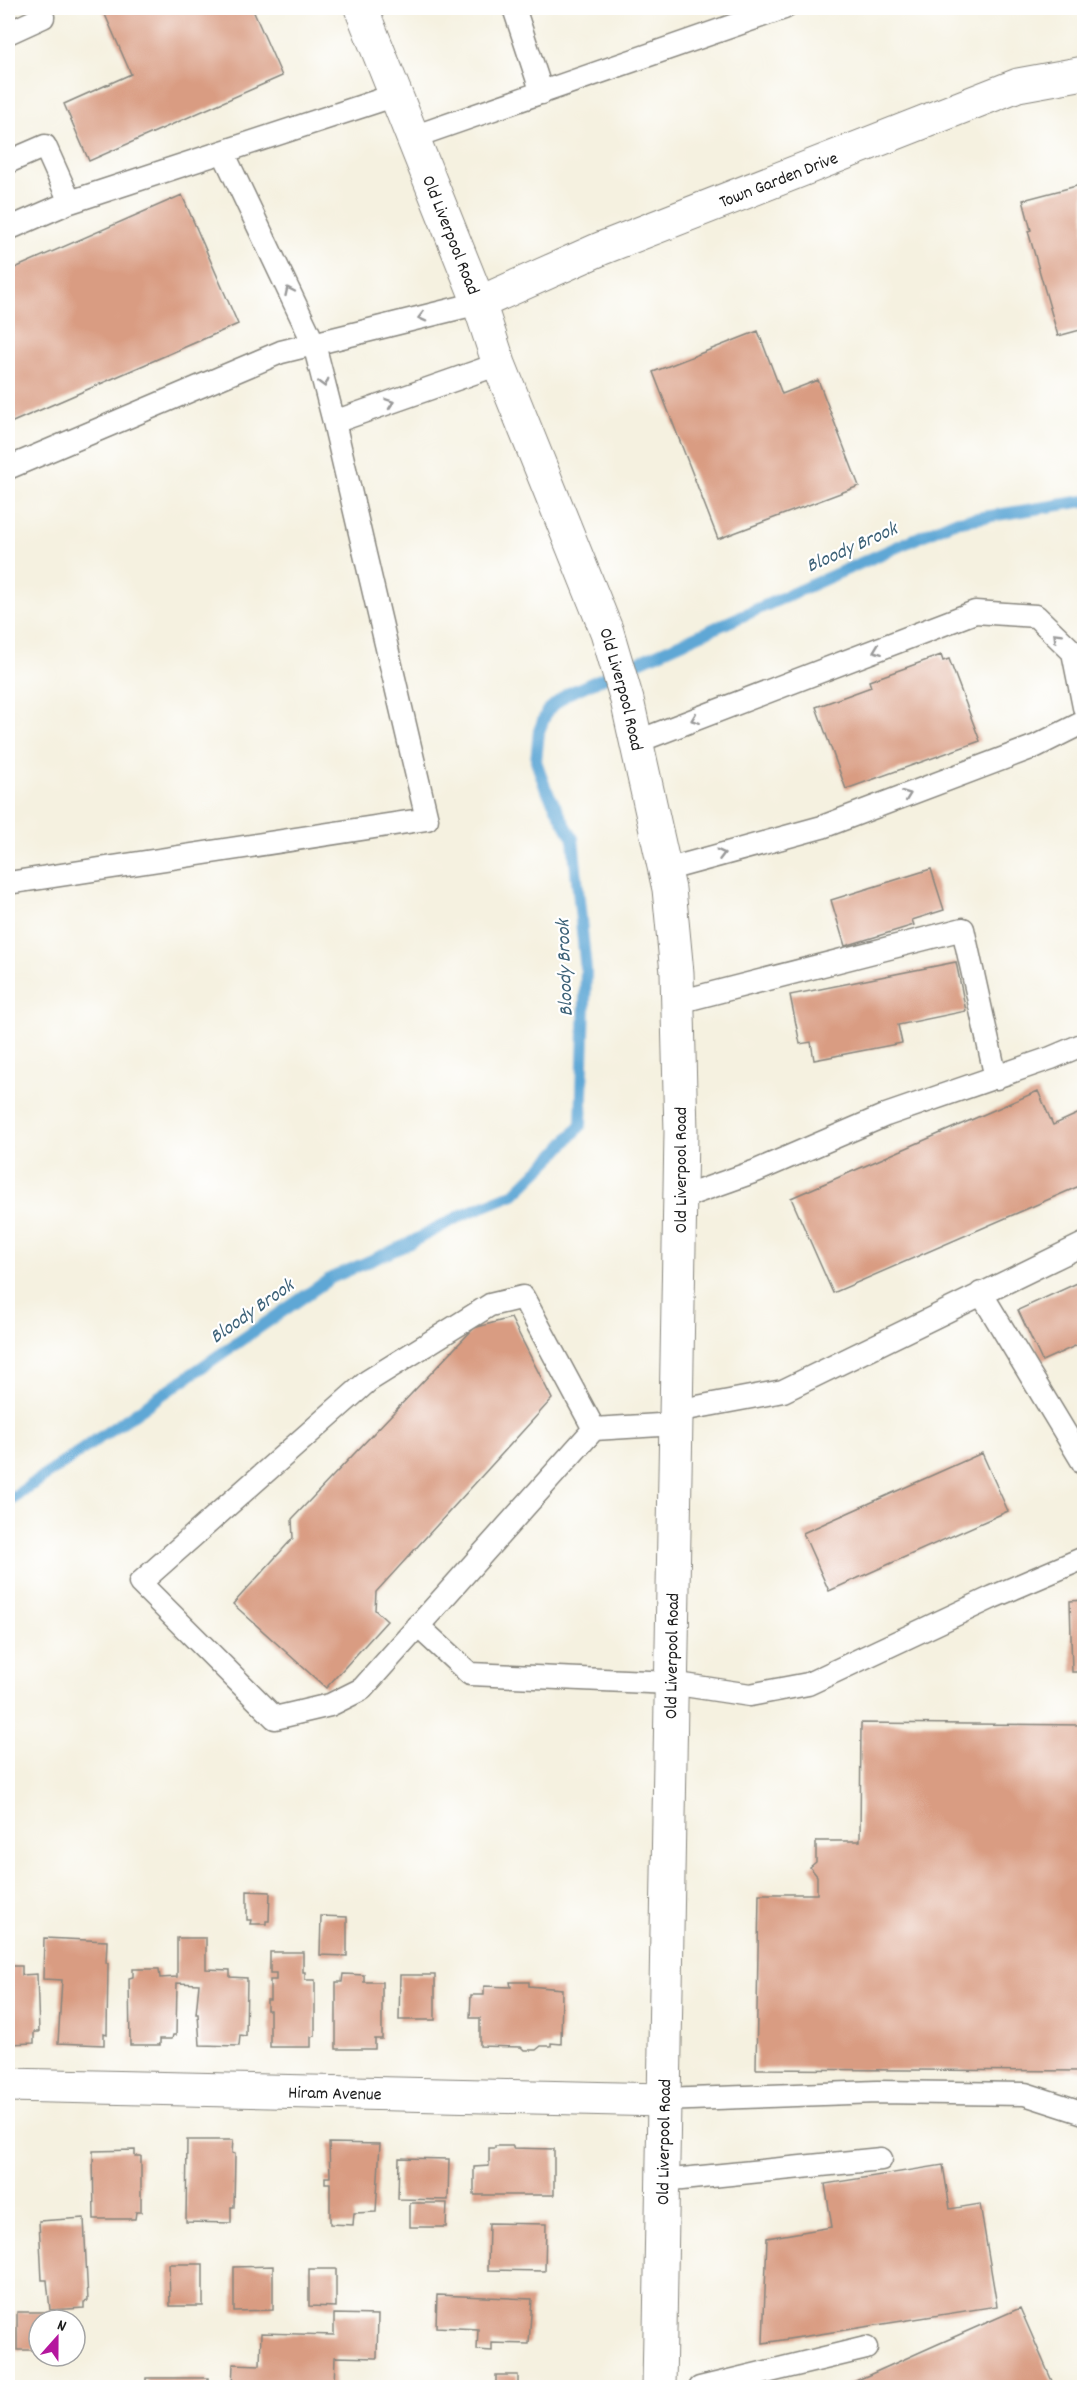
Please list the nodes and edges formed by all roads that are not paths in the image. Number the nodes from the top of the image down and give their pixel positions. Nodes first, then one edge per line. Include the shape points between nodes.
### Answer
1 (39, 8) edge
2 (361, 8) edge
3 (514, 8) edge
4 (784, 8) edge
5 (8, 33) edge
6 (1084, 73) edge
7 (542, 93) junction
8 (396, 95) junction
9 (413, 138) junction
10 (223, 152) junction
11 (8, 162) edge
12 (70, 202) junction
13 (8, 229) edge
14 (479, 303) junction
15 (314, 344) junction
16 (499, 364) junction
17 (334, 422) junction
18 (8, 468) edge
19 (1084, 707) edge
20 (1084, 722) edge
21 (636, 742) junction
22 (665, 870) junction
23 (8, 883) edge
24 (678, 1002) junction
25 (1084, 1044) edge
26 (996, 1078) junction
27 (680, 1198) junction
28 (1084, 1244) edge
29 (981, 1293) junction
30 (676, 1418) junction
31 (594, 1429) junction
32 (1084, 1464) edge
33 (1084, 1558) edge
34 (418, 1626) junction
35 (670, 1683) junction
36 (8, 2085) edge
37 (663, 2100) junction
38 (1084, 2113) edge
39 (881, 2159) dead end
40 (662, 2181) junction
41 (866, 2348) dead end
42 (743, 2382) edge
43 (659, 2388) edge
44 (700, 2388) edge

1 - 5 lane via 43,17
2 - 8 main road, Old Liverpool Road
3 - 7 lane
4 - 7 lane
6 - 14 main road, Town Garden Drive via 1018,85 600,249
7 - 9 lane
8 - 9 main road, Old Liverpool Road
8 - 10 lane
9 - 14 main road, Old Liverpool Road
10 - 12 lane
15 -> 10 lane
11 - 12 lane via 45,146
12 - 13 lane
14 -> 15 lane
14 - 16 main road, Old Liverpool Road
15 -> 17 lane
15 - 18 lane via 281,352
17 -> 16 lane
16 - 21 main road, Old Liverpool Road via 607,632
17 - 23 lane via 427,819
19 -> 21 lane via 1073,652 1036,616 975,612
22 -> 20 lane via 822,827 1036,746
21 - 22 main road, Old Liverpool Road
22 - 24 main road, Old Liverpool Road
24 - 26 lane via 963,929
24 - 27 main road, Old Liverpool Road
25 - 26 lane
26 - 27 lane via 886,1115 756,1171
27 - 30 main road, Old Liverpool Road
28 - 29 lane
29 - 30 lane via 783,1391
29 - 32 lane
30 - 31 lane
30 - 35 main road, Old Liverpool Road
31 - 34 lane
31 - 34 lane via 523,1297 490,1305 368,1381 140,1583 275,1718 330,1705 362,1689
33 - 35 lane via 808,1684 750,1695
34 - 35 lane via 470,1674
35 - 37 main road, Old Liverpool Road
36 - 37 main road, Hiram Avenue
37 - 38 lane via 877,2092 1024,2094
37 - 40 main road, Old Liverpool Road
39 - 40 lane
40 - 43 main road, Old Liverpool Road
41 - 42 lane
42 - 44 lane

